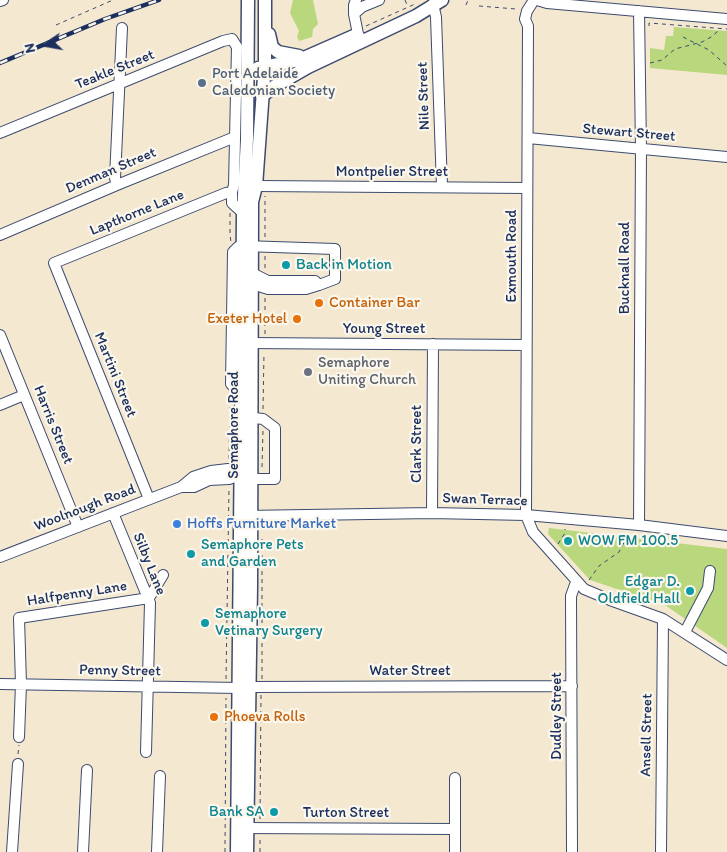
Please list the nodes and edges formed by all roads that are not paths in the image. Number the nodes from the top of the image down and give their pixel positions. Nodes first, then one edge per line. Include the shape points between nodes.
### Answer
1 (248, 0) edge
2 (265, 0) edge
3 (356, 0) edge
4 (379, 0) edge
5 (536, 0) edge
6 (438, 2) edge
7 (639, 11) junction
8 (354, 14) junction
9 (727, 19) edge
10 (266, 22) junction
11 (122, 28) dead end
12 (362, 34) junction
13 (249, 39) junction
14 (237, 48) junction
15 (306, 62) junction
16 (265, 69) junction
17 (248, 70) junction
18 (120, 84) junction
19 (262, 96) junction
20 (0, 133) edge
21 (528, 138) junction
22 (239, 141) junction
23 (641, 148) junction
24 (727, 157) edge
25 (117, 184) junction
26 (261, 186) junction
27 (442, 187) junction
28 (527, 188) junction
29 (232, 197) junction
30 (243, 213) junction
31 (0, 235) edge
32 (248, 248) junction
33 (54, 263) joint
34 (255, 280) junction
35 (0, 335) edge
36 (252, 343) junction
37 (433, 344) junction
38 (526, 345) junction
39 (241, 394) junction
40 (24, 395) junction
41 (0, 405) edge
42 (252, 418) junction
43 (241, 477) junction
44 (149, 499) junction
45 (432, 513) junction
46 (113, 514) junction
47 (526, 515) junction
48 (245, 516) junction
49 (639, 525) junction
50 (78, 527) junction
51 (727, 536) edge
52 (0, 557) edge
53 (710, 571) dead end
54 (164, 574) dead end
55 (576, 582) junction
56 (149, 598) junction
57 (663, 618) junction
58 (685, 632) junction
59 (727, 660) edge
60 (0, 684) edge
61 (20, 684) junction
62 (149, 686) junction
63 (572, 686) junction
64 (244, 687) junction
65 (19, 737) road end
66 (146, 752) dead end
67 (18, 764) road end
68 (87, 770) dead end
69 (160, 776) dead end
70 (455, 778) dead end
71 (242, 828) junction
72 (455, 829) junction
73 (12, 852) edge
74 (83, 852) edge
75 (157, 852) edge
76 (237, 852) edge
77 (247, 852) edge
78 (455, 852) edge
79 (572, 852) edge
80 (661, 852) edge

1 - 13 main road, Semaphore Road
2 - 10 main road, Semaphore Road
3 - 8 street
4 - 8 street
5 - 7 street
5 - 21 street, Exmouth Road via 525,19 528,26
6 - 12 main road via 416,16
6 - 27 street, Nile Street
7 - 9 street
7 - 23 street, Bucknall Road
8 - 12 street
10 - 15 main road via 273,48
10 - 16 main road, Semaphore Road
11 - 18 street
12 - 15 main road
13 - 14 street
13 - 17 main road, Semaphore Road
14 - 18 street, Teakle Street via 232,40 227,40
14 - 22 street, Semaphore Road
15 - 16 main road via 300,66
15 - 19 main road
16 - 17 main road
16 - 19 main road, Semaphore Road
17 - 22 main road, Semaphore Road
18 - 20 street, Teakle Street
18 - 25 street
19 - 26 main road, Semaphore Road
21 - 23 street, Stewart Street
21 - 28 street, Exmouth Road
22 - 25 street, Denman Street
22 - 29 street, Semaphore Road
22 - 30 main road, Semaphore Road
23 - 24 street, Stewart Street
23 - 49 street, Bucknall Road
25 - 31 street, Denman Street
26 - 27 street, Montpelier Street
26 - 32 main road, Semaphore Road via 252,202
27 - 28 street, Montpelier Street
28 - 38 street, Exmouth Road
29 - 30 street
29 - 33 street, Lapthorne Lane via 226,193
30 - 32 main road, Semaphore Road
32 - 34 main road, Semaphore Road
32 - 34 street via 335,249 335,280 320,285 315,281
32 - 39 street via 231,384
33 - 44 street, Martini Street
34 - 36 main road, Semaphore Road
35 - 40 street, Harris Street
36 - 37 street, Young Street
36 - 39 main road, Semaphore Road
36 - 42 main road, Semaphore Road
37 - 38 street, Young Street
37 - 45 street, Clark Street
38 - 47 street, Exmouth Road
39 - 42 main road, Semaphore Road
40 - 41 street
40 - 50 street, Harris Street
42 - 43 main road, Semaphore Road
42 - 43 street via 275,428 275,479
43 - 44 street, Woolnough Road via 211,471
43 - 48 main road, Semaphore Road
43 - 48 main road, Semaphore Road
44 - 46 street, Woolnough Road
45 - 47 street, Swan Terrace
45 - 48 street, Swan Terrace
46 - 50 street, Woolnough Road
46 - 56 street, Silby Lane
47 - 49 street, Swan Terrace
47 - 55 street via 533,532
48 - 64 main road, Semaphore Road
49 - 51 street, Swan Terrace
50 - 52 street, Woolnough Road
53 - 58 street via 708,588
54 - 56 street, Halfpenny Lane
55 - 57 street via 584,590
55 - 63 street, Dudley Street via 571,596
56 - 61 street, Halfpenny Lane via 19,618
56 - 62 street, Silby Lane
57 - 58 street
57 - 80 street, Ansell Street
58 - 59 street
60 - 61 street, Penny Street
61 - 62 street, Penny Street
61 - 65 street
62 - 64 street, Penny Street
62 - 66 street, Silby Lane
63 - 64 street, Water Street
63 - 79 street, Dudley Street
64 - 71 main road, Semaphore Road
67 - 73 street
68 - 74 street
69 - 75 street
70 - 72 street
71 - 72 street, Turton Street
71 - 76 main road, Semaphore Road
71 - 77 main road, Semaphore Road
72 - 78 street

